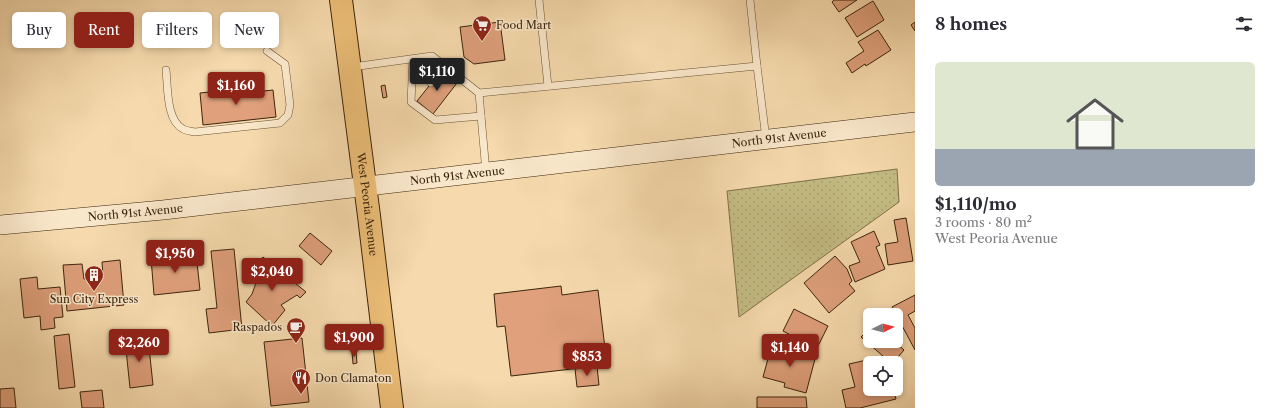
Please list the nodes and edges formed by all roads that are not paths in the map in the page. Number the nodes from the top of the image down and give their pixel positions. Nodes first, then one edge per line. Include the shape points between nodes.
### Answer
1 (341, 0) edge
2 (539, 0) edge
3 (750, 0) edge
4 (267, 51) dead end
5 (414, 59) junction
6 (757, 66) junction
7 (350, 67) junction
8 (413, 68) junction
9 (166, 70) dead end
10 (431, 83) dead end
11 (548, 86) junction
12 (478, 93) junction
13 (481, 116) junction
14 (915, 122) edge
15 (766, 139) junction
16 (486, 172) junction
17 (365, 186) junction
18 (0, 224) edge
19 (392, 408) edge

1 - 7 main road, West Peoria Avenue
2 - 11 lane
3 - 6 lane
4 - 9 lane via 285,64 290,105 288,115 280,123 195,132 184,130 176,124 171,115
5 - 7 lane
5 - 8 lane
5 - 12 lane via 432,56
6 - 11 lane
6 - 15 lane
7 - 17 main road, West Peoria Avenue
8 - 10 lane
8 - 13 lane via 411,102 435,120
11 - 12 lane
12 - 13 lane
13 - 16 lane
14 - 15 main road, North 91st Avenue
15 - 16 main road, North 91st Avenue
16 - 17 main road, North 91st Avenue
17 - 18 main road, North 91st Avenue via 162,210
17 - 19 main road, West Peoria Avenue

